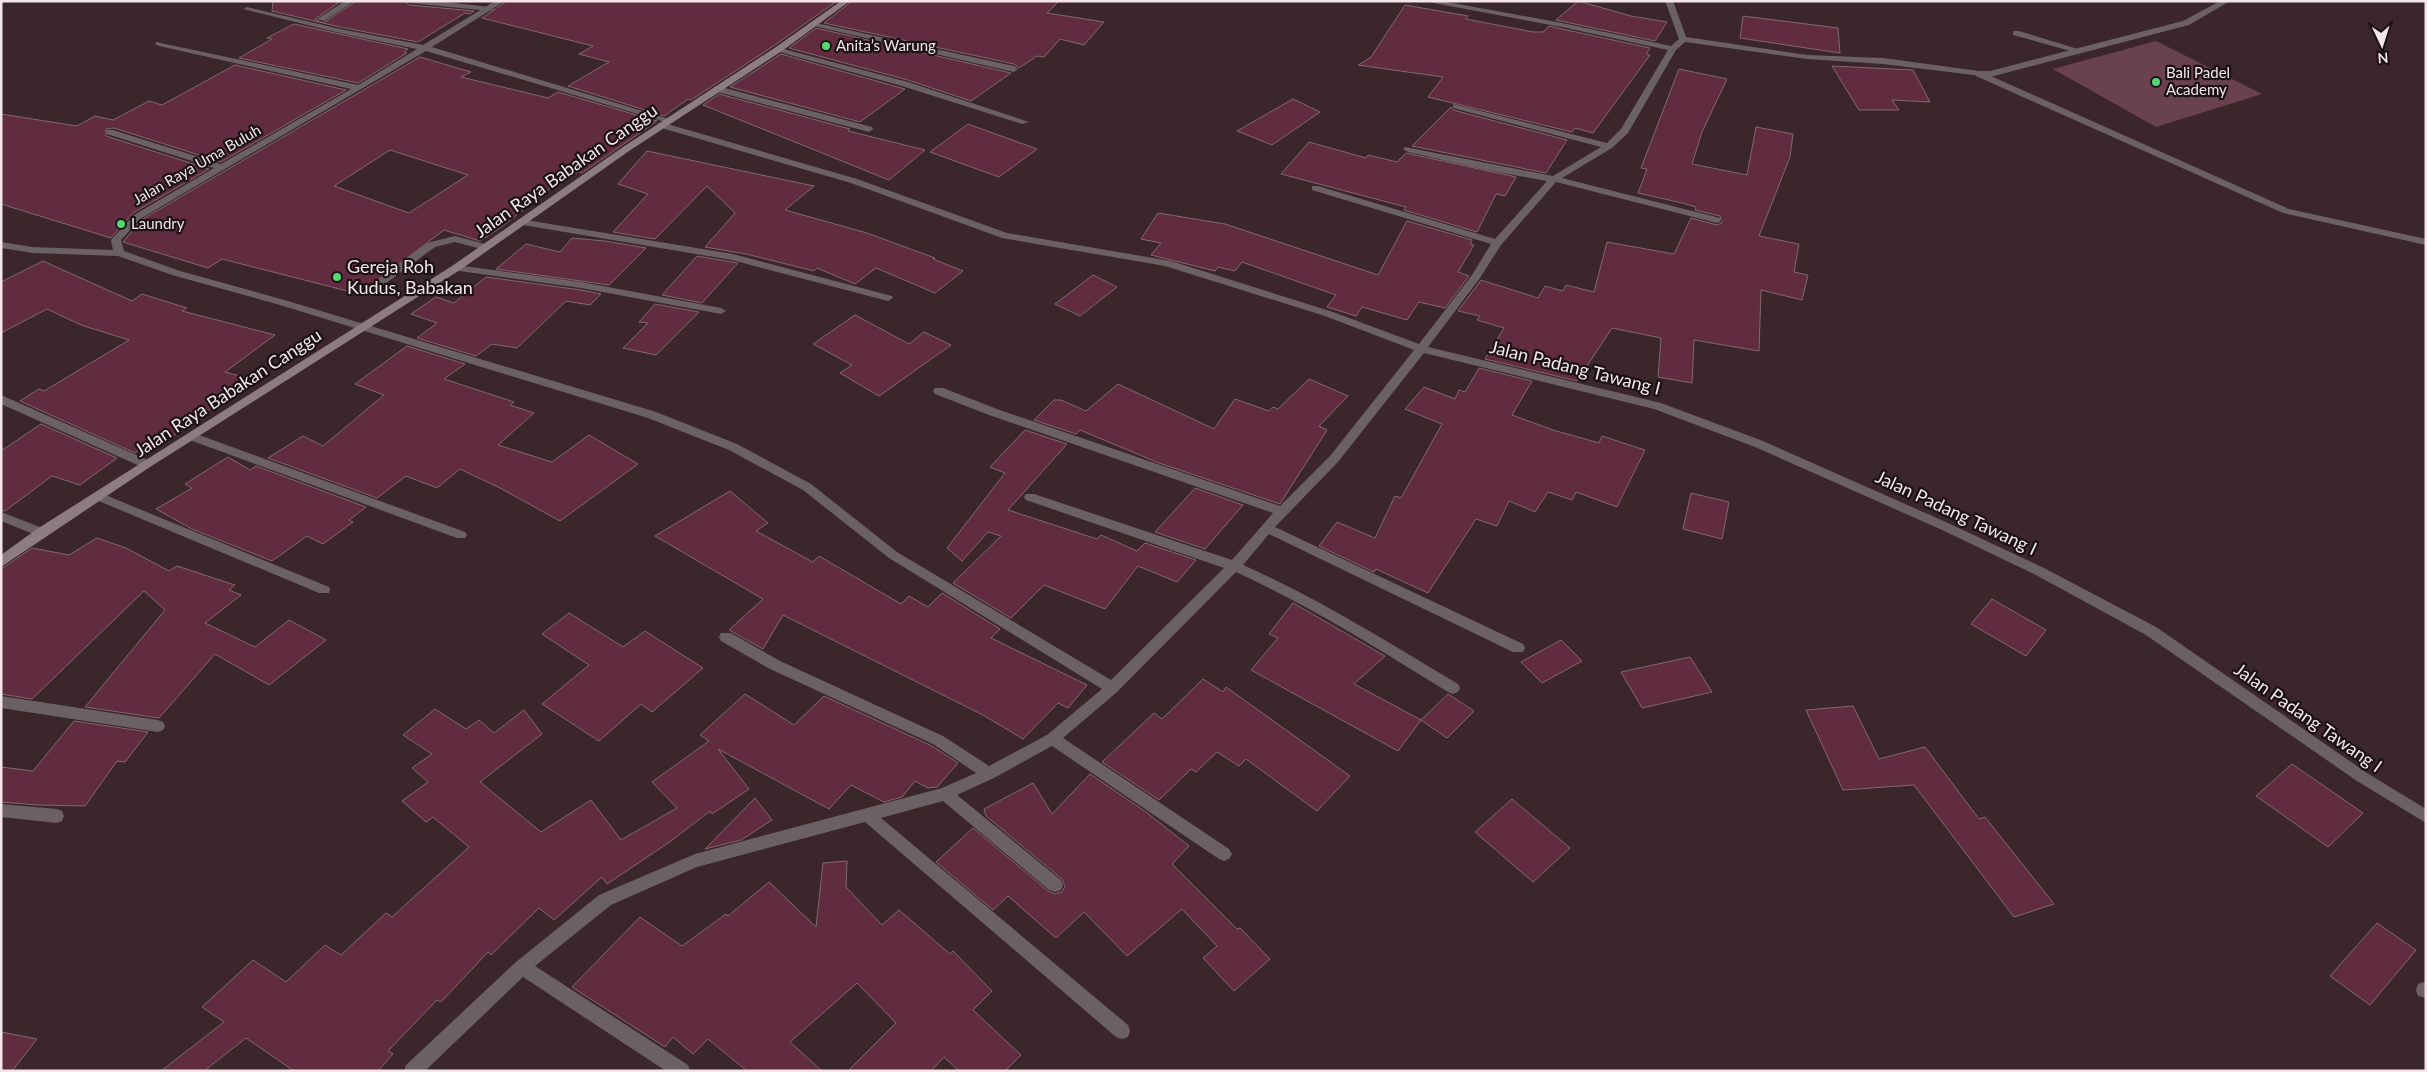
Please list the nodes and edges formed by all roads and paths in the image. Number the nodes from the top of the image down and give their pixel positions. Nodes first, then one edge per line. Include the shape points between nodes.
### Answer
1 (351, 1) edge
2 (410, 1) edge
3 (501, 1) edge
4 (846, 1) edge
5 (1428, 1) edge
6 (1669, 1) edge
7 (2226, 1) edge
8 (247, 9) dead end
9 (490, 9) junction
10 (321, 19) dead end
11 (814, 24) junction
12 (2016, 33) dead end
13 (1683, 38) junction
14 (159, 44) dead end
15 (426, 48) junction
16 (779, 49) junction
17 (1673, 49) junction
18 (2077, 50) junction
19 (1014, 69) dead end
20 (1979, 74) junction
21 (359, 88) junction
22 (717, 89) junction
23 (1456, 106) dead end
24 (664, 122) junction
25 (1026, 122) dead end
26 (869, 129) dead end
27 (110, 132) dead end
28 (1609, 146) junction
29 (1408, 149) dead end
30 (223, 168) junction
31 (1554, 179) junction
32 (1315, 188) dead end
33 (1717, 220) dead end
34 (520, 222) junction
35 (2426, 242) edge
36 (1498, 243) junction
37 (1, 245) edge
38 (485, 247) junction
39 (118, 253) junction
40 (456, 268) junction
41 (366, 293) dead end
42 (888, 298) dead end
43 (721, 311) dead end
44 (360, 328) junction
45 (1422, 349) junction
46 (939, 391) dead end
47 (1, 399) edge
48 (191, 436) junction
49 (146, 464) junction
50 (98, 496) junction
51 (1030, 497) dead end
52 (1282, 511) junction
53 (1, 516) edge
54 (1267, 528) junction
55 (41, 532) junction
56 (461, 535) dead end
57 (1, 562) edge
58 (1234, 566) junction
59 (324, 590) dead end
60 (726, 637) dead end
61 (1518, 648) dead end
62 (1112, 688) junction
63 (1453, 688) dead end
64 (1, 702) edge
65 (158, 726) dead end
66 (1052, 740) junction
67 (989, 774) junction
68 (945, 794) junction
69 (1, 810) edge
70 (867, 815) junction
71 (57, 816) dead end
72 (2426, 817) edge
73 (1224, 854) dead end
74 (1055, 885) dead end
75 (522, 967) junction
76 (1122, 1031) dead end
77 (412, 1071) edge
78 (682, 1071) edge

1 - 10 street
2 - 9 street
3 - 9 street, Jalan Raya Uma Buluh
4 - 11 street, Jalan Raya Babakan Canggu
5 - 17 street
6 - 13 street
7 - 18 street via 2186,23
8 - 15 street, Jalan Padang Tawang I
9 - 15 street, Jalan Raya Uma Buluh
11 - 16 street, Jalan Raya Babakan Canggu
11 - 19 street
12 - 18 street
13 - 17 street
13 - 20 street via 1807,58 1883,61
14 - 21 street
15 - 21 street, Jalan Raya Uma Buluh
15 - 24 street, Jalan Padang Tawang I
16 - 22 street, Jalan Raya Babakan Canggu
16 - 25 street
17 - 28 street via 1625,131
18 - 20 street via 1990,74
20 - 35 street via 2286,211
21 - 30 street, Jalan Raya Uma Buluh
22 - 24 street, Jalan Raya Babakan Canggu
22 - 26 street
23 - 28 street
24 - 34 street, Jalan Raya Babakan Canggu
24 - 45 street, Jalan Padang Tawang I via 854,181 1005,236 1167,263 1320,311
27 - 30 street
28 - 31 street
29 - 31 street
30 - 39 street, Jalan Raya Uma Buluh via 138,216 116,240
31 - 33 street
31 - 36 street
32 - 36 street
34 - 38 street, Jalan Raya Babakan Canggu
34 - 42 street via 733,258
36 - 45 street
37 - 39 street via 33,250
38 - 40 street, Jalan Raya Babakan Canggu
38 - 41 street via 455,239 431,245
39 - 44 street via 176,274
40 - 43 street via 581,285
40 - 44 street, Jalan Raya Babakan Canggu
44 - 48 street, Jalan Raya Babakan Canggu
44 - 62 street via 652,415 733,447 807,487 893,555
45 - 52 street via 1334,459
45 - 72 street, Jalan Padang Tawang I via 1657,406 1759,444 1944,526 2039,571 2151,631 2362,777
46 - 52 street
47 - 49 street
48 - 49 street, Jalan Raya Babakan Canggu
48 - 56 street
49 - 50 street, Jalan Raya Babakan Canggu
50 - 55 street, Jalan Raya Babakan Canggu
50 - 59 street
51 - 58 street
52 - 54 street
53 - 55 street
54 - 58 street
54 - 61 street
55 - 57 street, Jalan Raya Babakan Canggu
58 - 62 street
58 - 63 street via 1363,633
60 - 67 street via 776,665 938,740
62 - 66 street
64 - 65 street
66 - 67 street
66 - 73 street
67 - 68 street
68 - 70 street
68 - 74 street
69 - 71 street
70 - 75 street via 695,861 604,900
70 - 76 street
75 - 77 street
75 - 78 street

